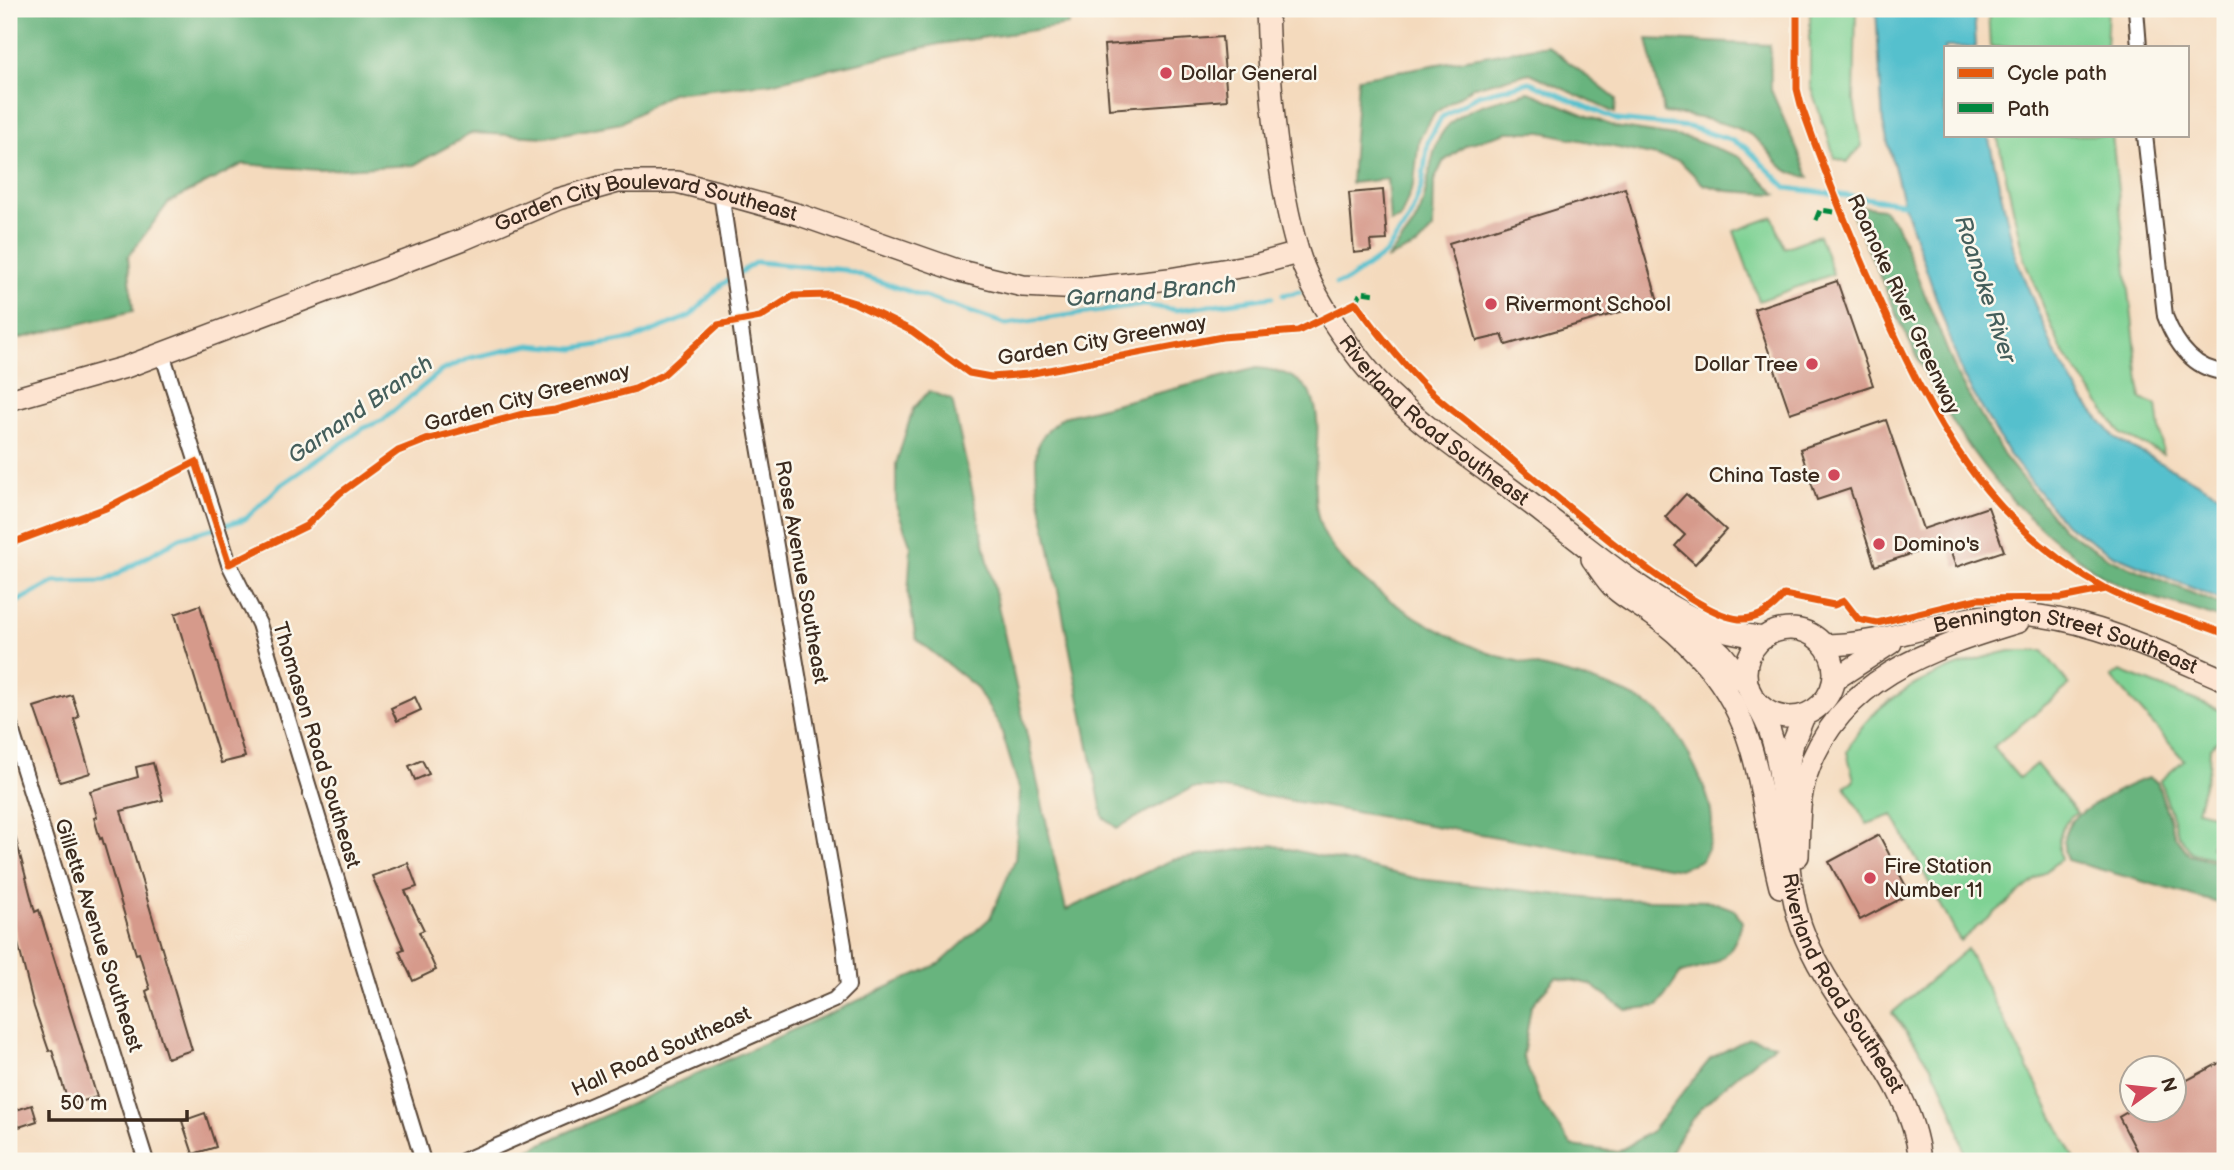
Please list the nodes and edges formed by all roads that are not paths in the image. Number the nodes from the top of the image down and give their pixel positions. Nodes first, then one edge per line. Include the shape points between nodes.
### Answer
1 (1266, 9) edge
2 (2136, 9) edge
3 (2139, 46) edge
4 (2145, 136) edge
5 (721, 193) junction
6 (1298, 253) junction
7 (162, 354) junction
8 (2225, 372) edge
9 (9, 400) edge
10 (1579, 540) junction
11 (1667, 603) junction
12 (2033, 618) junction
13 (1902, 637) junction
14 (1763, 638) junction
15 (1825, 645) junction
16 (1834, 680) junction
17 (2225, 680) edge
18 (1751, 692) junction
19 (1804, 716) junction
20 (9, 722) edge
21 (1782, 800) junction
22 (1795, 893) junction
23 (1801, 926) junction
24 (846, 959) joint
25 (421, 1157) edge
26 (146, 1161) edge
27 (463, 1161) edge
28 (1920, 1161) edge

1 - 6 main road, Riverland Road Southeast via 1268,58
2 - 3 street
4 - 8 street via 2165,316 2172,334 2193,359
5 - 6 main road, Garden City Boulevard Southeast via 800,215 960,271 1023,286 1082,289 1169,279
5 - 7 main road, Garden City Boulevard Southeast via 648,180 588,188
5 - 24 street, Rose Avenue Southeast
6 - 10 main road, Riverland Road Southeast via 1332,316 1388,392
7 - 9 main road, Garden City Boulevard Southeast
7 - 25 street, Thomason Road Southeast via 206,500 237,585 259,624
10 - 11 main road, Riverland Road Southeast
10 - 23 main road via 1614,588 1658,618 1723,685 1756,760 1780,886
11 - 14 main road, Riverland Road Southeast via 1715,627
11 - 18 main road, Riverland Road Southeast via 1721,653
12 - 13 main road, Bennington Street Southeast via 1994,615
12 - 17 main road, Bennington Street Southeast via 2055,619 2126,638
12 - 22 main road via 1962,639 1876,679 1835,716 1805,776
13 - 15 main road, Bennington Street Southeast
13 - 16 main road, Bennington Street Southeast
14 - 15 main road via 1788,628 1800,629
14 - 18 main road via 1748,660
15 - 16 main road via 1833,660
16 - 19 main road via 1821,705
18 - 19 main road via 1768,712 1787,718
18 - 21 main road, Riverland Road Southeast via 1770,732
19 - 21 main road, Riverland Road Southeast via 1793,743
20 - 26 street, Gillette Avenue Southeast
21 - 22 main road, Riverland Road Southeast
22 - 23 main road, Riverland Road Southeast
23 - 28 main road, Riverland Road Southeast via 1846,1012 1896,1086 1911,1116
24 - 27 street, Hall Road Southeast via 848,986 834,1000

